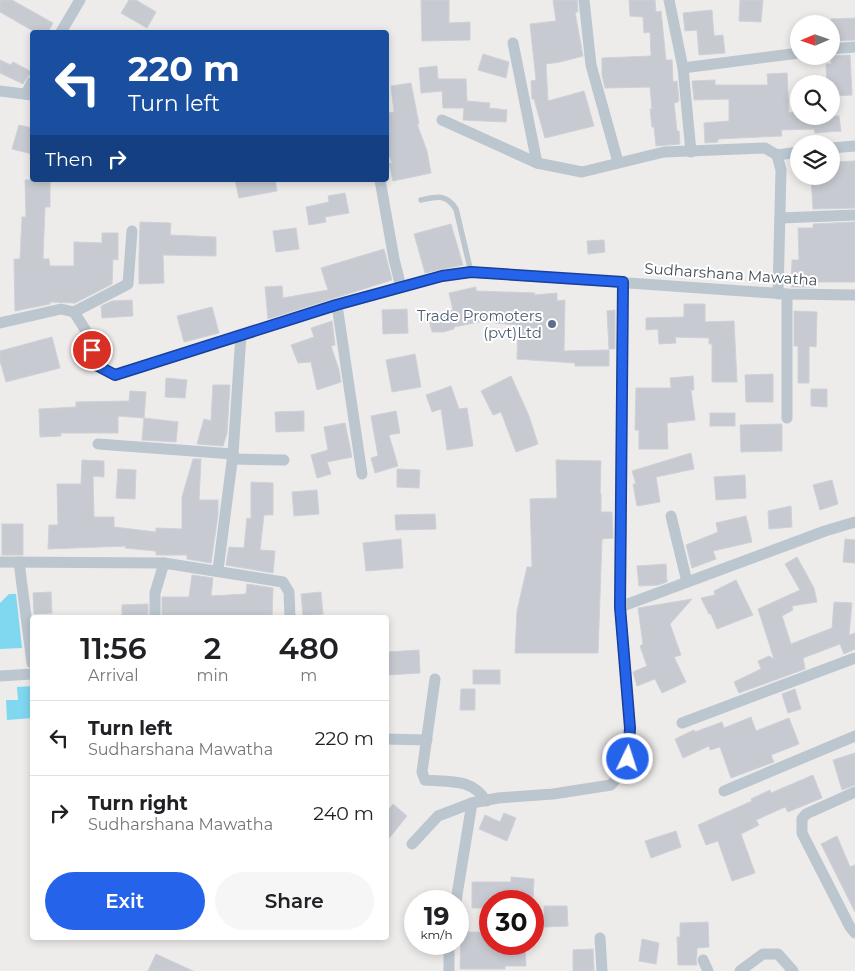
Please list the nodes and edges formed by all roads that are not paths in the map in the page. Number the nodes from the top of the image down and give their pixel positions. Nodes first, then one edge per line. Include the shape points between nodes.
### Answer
1 (80, 0) edge
2 (584, 0) edge
3 (669, 0) edge
4 (62, 30) edge
5 (513, 43) dead end
6 (855, 46) edge
7 (840, 48) edge
8 (790, 55) edge
9 (683, 68) junction
10 (0, 91) edge
11 (29, 95) edge
12 (442, 120) dead end
13 (855, 146) edge
14 (840, 147) edge
15 (691, 152) junction
16 (790, 153) edge
17 (777, 155) junction
18 (618, 162) junction
19 (537, 163) junction
20 (380, 182) edge
21 (420, 200) dead end
22 (855, 215) edge
23 (780, 218) junction
24 (132, 231) dead end
25 (471, 272) junction
26 (623, 282) junction
27 (401, 288) junction
28 (782, 294) junction
29 (855, 295) edge
30 (336, 305) junction
31 (74, 312) junction
32 (0, 323) edge
33 (241, 336) junction
34 (787, 418) dead end
35 (98, 444) dead end
36 (233, 456) junction
37 (284, 460) dead end
38 (362, 474) dead end
39 (671, 516) dead end
40 (855, 522) edge
41 (0, 562) edge
42 (19, 562) junction
43 (164, 563) junction
44 (218, 570) junction
45 (687, 582) junction
46 (620, 607) junction
47 (155, 615) edge
48 (290, 615) edge
49 (30, 647) edge
50 (855, 658) edge
51 (30, 674) edge
52 (0, 676) edge
53 (435, 679) dead end
54 (682, 723) dead end
55 (855, 736) edge
56 (389, 739) edge
57 (427, 740) junction
58 (724, 791) dead end
59 (855, 792) edge
60 (486, 801) junction
61 (472, 803) junction
62 (412, 844) dead end
63 (458, 890) edge
64 (855, 933) edge
65 (600, 938) dead end
66 (449, 955) edge
67 (449, 971) edge
68 (602, 971) edge
69 (740, 971) edge
70 (793, 971) edge

1 - 4 street
2 - 18 street via 591,65
3 - 9 street
5 - 19 street
6 - 7 street
8 - 9 street
9 - 15 street
10 - 11 street
12 - 19 street
13 - 14 street
15 - 17 street via 765,148
15 - 18 street via 664,152
16 - 17 street
17 - 23 street via 781,170
18 - 19 street via 582,172
20 - 27 street
21 - 25 lane via 440,197 451,201 456,209
22 - 23 street
23 - 28 street
24 - 31 street via 128,284
25 - 26 street, Sudharshana Mawatha
25 - 27 street, Sudharshana Mawatha via 442,276
26 - 28 street, Sudharshana Mawatha
26 - 46 street
27 - 30 street, Sudharshana Mawatha
28 - 29 street, Sudharshana Mawatha
28 - 34 street
30 - 33 street, Sudharshana Mawatha
30 - 38 street
31 - 32 street via 61,309
31 - 33 street, Sudharshana Mawatha via 88,334 96,365 115,375
33 - 36 street
35 - 36 street
36 - 37 street
36 - 44 street
39 - 45 street
40 - 45 street via 825,530
41 - 42 street
42 - 43 street
42 - 49 street
43 - 44 street
43 - 47 street via 155,593
44 - 48 street via 283,582 289,592
45 - 46 street
46 - 60 street via 630,728 628,759 623,771 611,785
50 - 54 street
51 - 52 street
53 - 57 street
55 - 58 street
56 - 57 street
57 - 60 street via 422,772 425,780 464,783 480,792
59 - 64 street via 806,814 802,819 802,833
60 - 61 street
61 - 62 street via 438,816
61 - 63 street
65 - 68 street
66 - 67 street
69 - 70 street via 764,954 778,954

